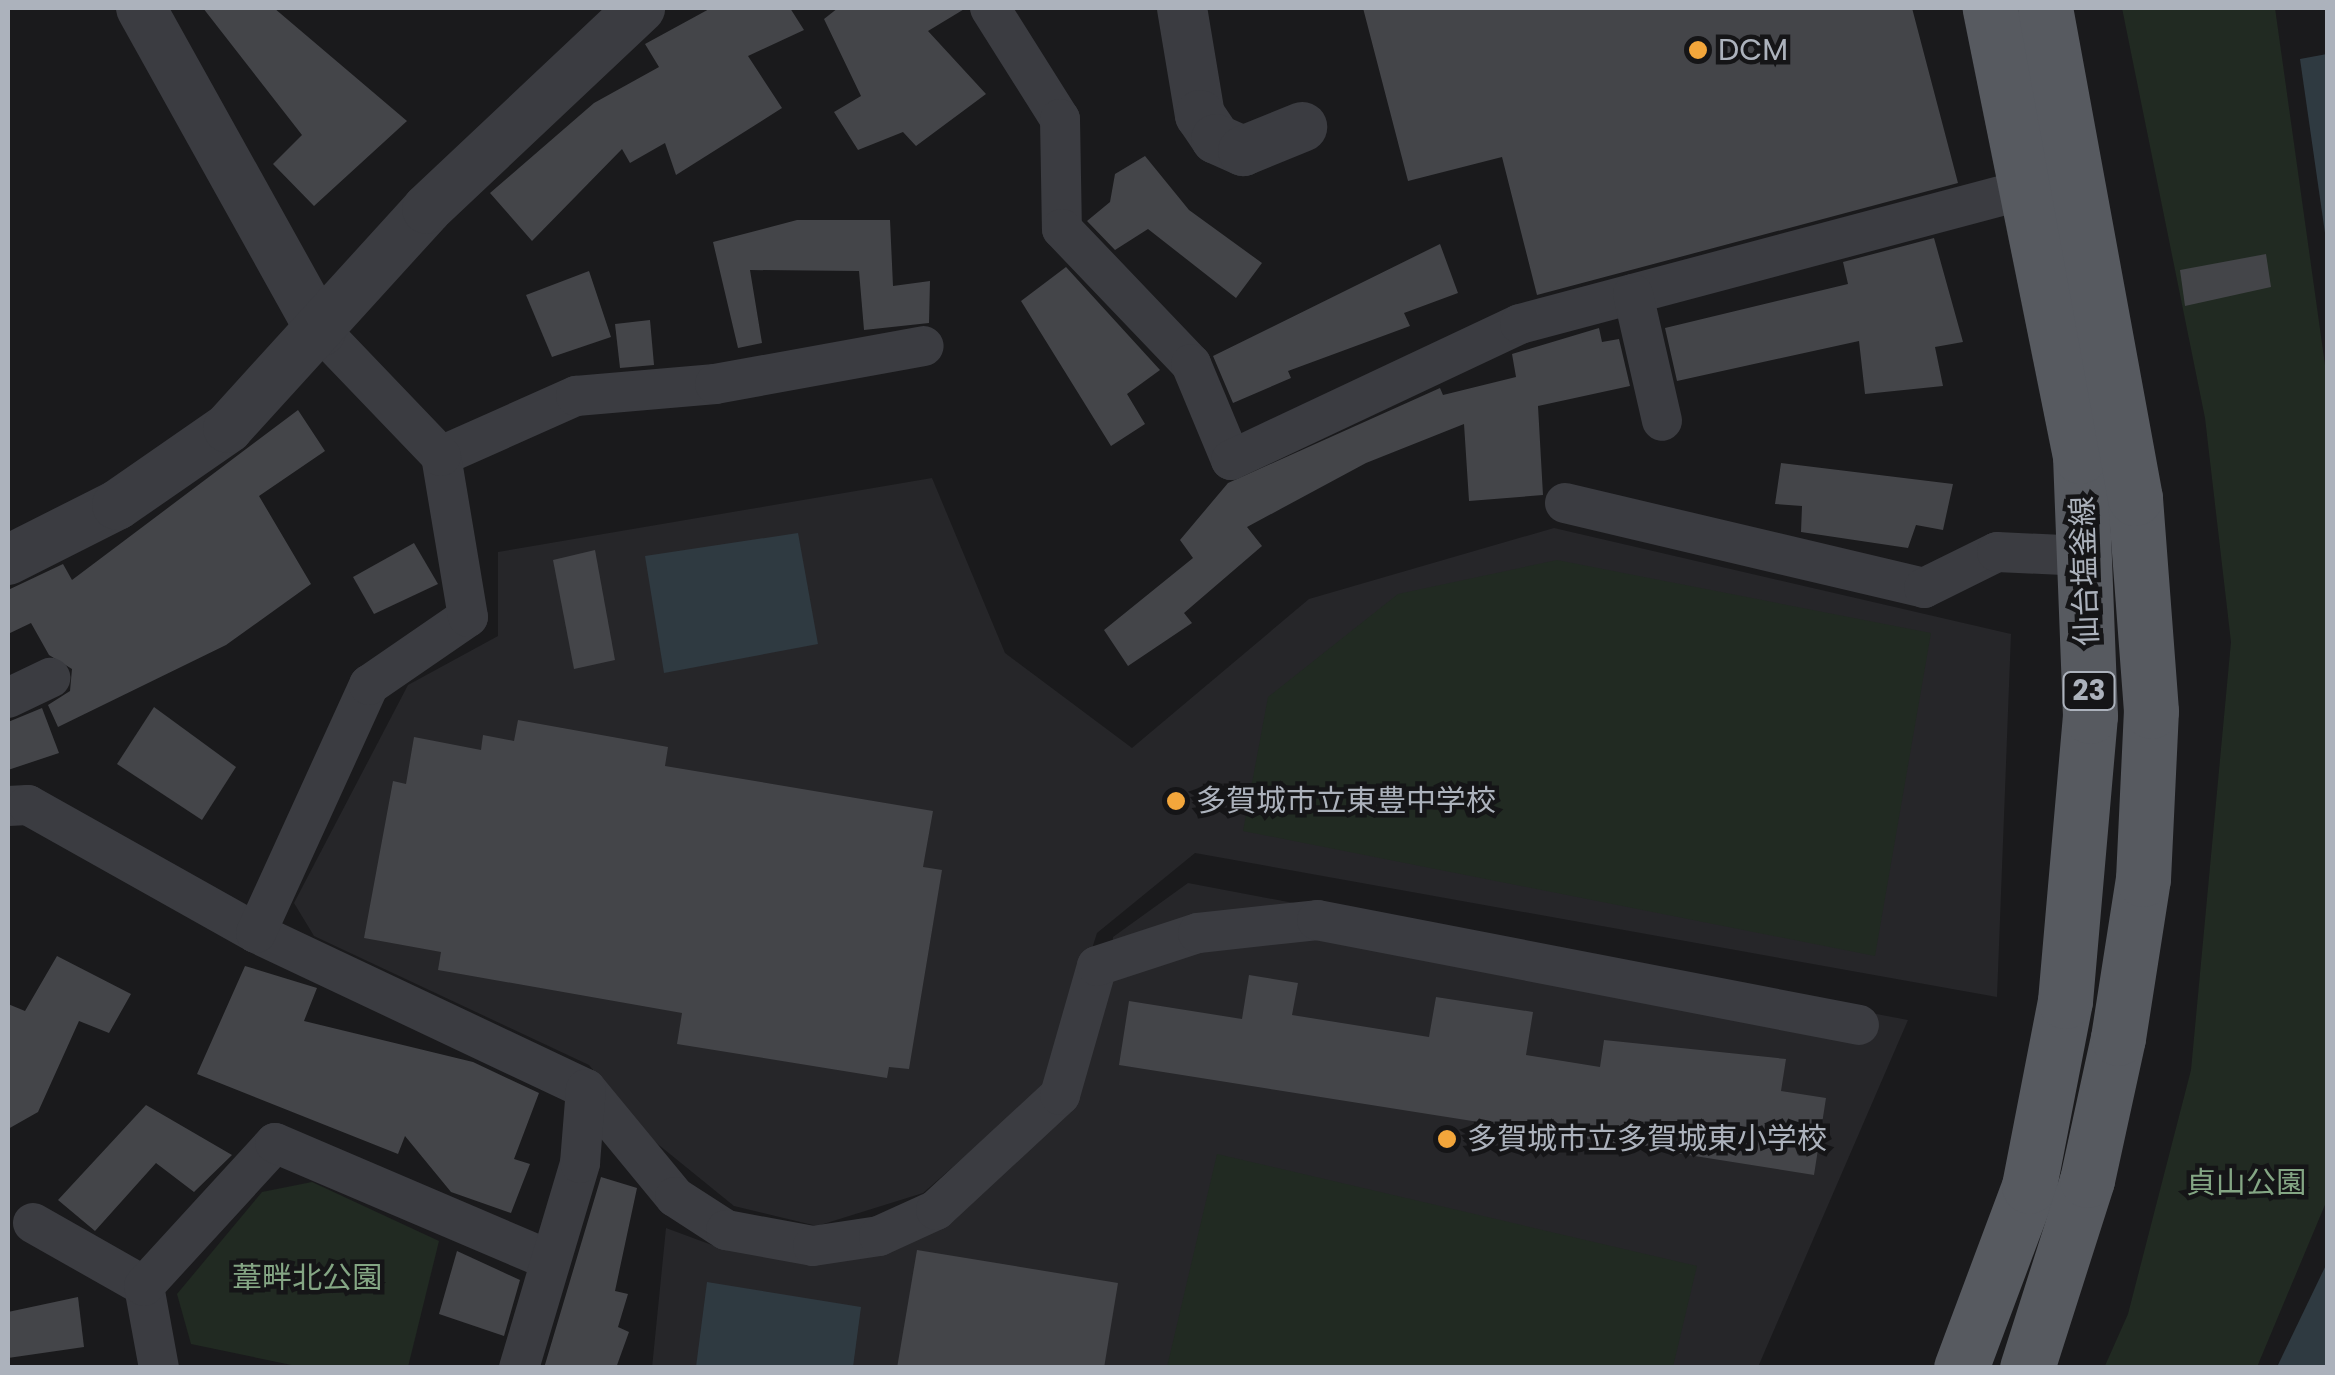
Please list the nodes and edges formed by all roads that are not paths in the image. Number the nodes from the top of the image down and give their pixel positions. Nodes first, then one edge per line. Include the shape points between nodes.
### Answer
1 (141, 8) edge
2 (640, 8) edge
3 (990, 8) edge
4 (1182, 8) edge
5 (1990, 8) edge
6 (2046, 8) edge
7 (1302, 128) dead end
8 (2027, 189) junction
9 (1633, 294) junction
10 (321, 331) junction
11 (924, 346) dead end
12 (1662, 421) dead end
13 (440, 456) junction
14 (1565, 503) dead end
15 (2084, 556) junction
16 (8, 560) edge
17 (50, 678) dead end
18 (8, 698) edge
19 (8, 806) edge
20 (256, 933) junction
21 (1858, 1025) dead end
22 (586, 1089) junction
23 (33, 1222) dead end
24 (547, 1259) junction
25 (144, 1286) junction
26 (159, 1368) edge
27 (519, 1368) edge
28 (1960, 1368) edge
29 (2027, 1368) edge

1 - 10 street
2 - 10 street via 440,196
3 - 9 street via 1060,119 1062,229 1192,364 1231,460 1520,324
4 - 7 street via 1200,115 1216,139 1243,151
5 - 8 main road, 仙台塩釜線 / 23
6 - 29 main road, 仙台塩釜線 / 23 via 2134,498 2150,711 2142,879 2118,1038 2088,1180
8 - 9 street
8 - 15 main road, 仙台塩釜線 / 23 via 2080,456
9 - 12 street
10 - 13 street
10 - 16 street via 228,428 117,504
11 - 13 street via 715,384 576,396
13 - 20 street via 468,617 393,660 369,685
14 - 15 street via 1924,588 1997,552
15 - 28 main road, 仙台塩釜線 / 23 via 2090,716 2065,1001 2028,1186
17 - 18 street
19 - 20 street via 28,805
20 - 22 street
21 - 22 street via 1317,920 1198,933 1097,966 1060,1095 936,1210 879,1236 814,1246 726,1230 675,1197
22 - 24 street via 580,1163
23 - 25 street
24 - 25 street via 276,1143
24 - 27 street
25 - 26 street

